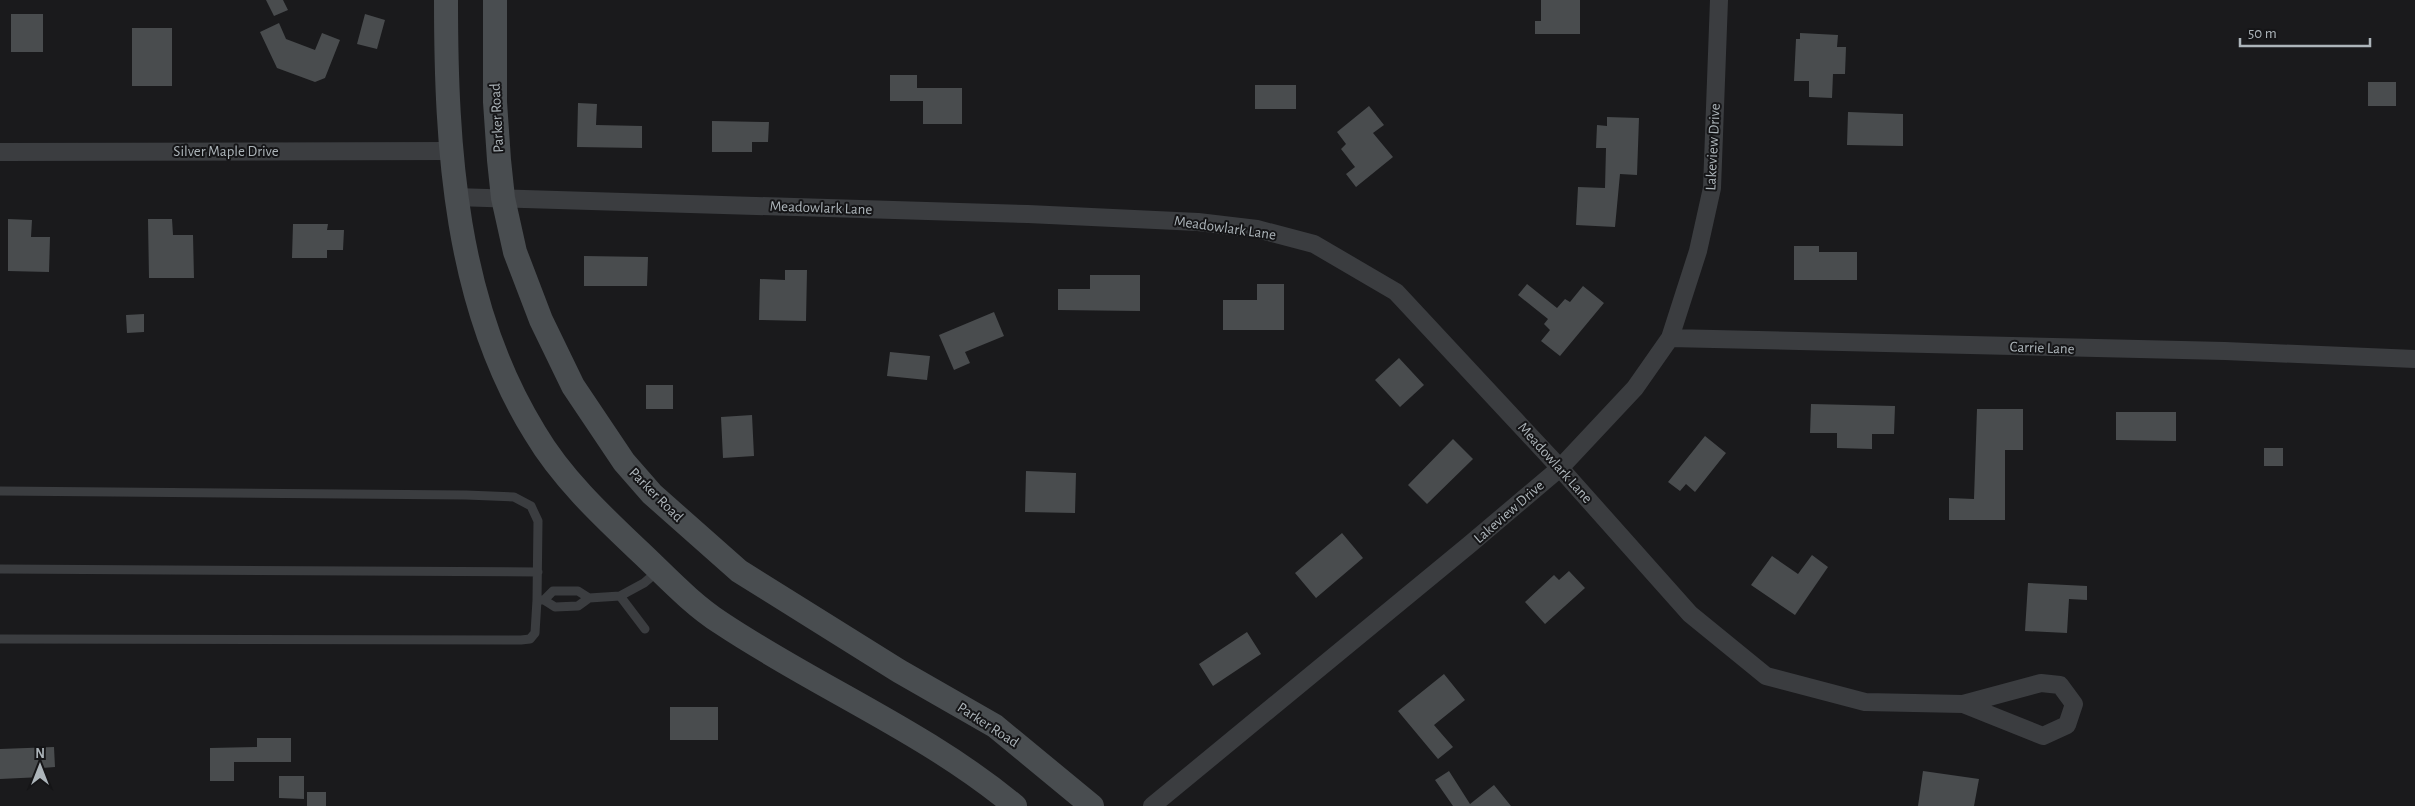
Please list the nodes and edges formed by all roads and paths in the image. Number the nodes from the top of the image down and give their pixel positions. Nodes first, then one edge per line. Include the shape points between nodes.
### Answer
1 (446, 0) edge
2 (495, 0) edge
3 (1719, 0) edge
4 (451, 151) junction
5 (0, 152) edge
6 (455, 197) junction
7 (504, 198) junction
8 (1670, 338) junction
9 (2415, 359) edge
10 (1560, 468) junction
11 (0, 491) edge
12 (637, 549) junction
13 (0, 569) edge
14 (538, 572) junction
15 (620, 596) junction
16 (589, 598) junction
17 (541, 600) junction
18 (645, 629) dead end
19 (0, 639) edge
20 (1963, 704) junction
21 (1015, 806) edge
22 (1092, 806) edge
23 (1152, 806) edge

1 - 4 main road
2 - 7 main road, Parker Road via 494,102
3 - 8 street, Lakeview Drive via 1712,188 1698,251
4 - 5 street, Silver Maple Drive
4 - 6 main road
6 - 7 street, Meadowlark Lane
6 - 12 main road via 472,279 496,355 514,397 536,436 581,495
7 - 10 street, Meadowlark Lane via 1037,214 1198,222 1257,229 1314,244 1396,292
7 - 22 main road, Parker Road via 515,252 541,320 573,386 624,462 652,494 739,570 899,671 995,726
8 - 9 street, Carrie Lane via 2225,351
8 - 10 street, Lakeview Drive via 1635,388
10 - 20 street, Meadowlark Lane via 1690,614 1766,676 1865,702
10 - 23 street, Lakeview Drive
11 - 14 lane via 514,497 531,506 538,521
12 - 15 lane via 659,572
12 - 21 main road via 718,621 983,779
13 - 14 lane
14 - 17 lane
15 - 16 lane
15 - 18 lane
16 - 17 lane via 578,606 555,607
16 - 17 lane via 578,591 552,591
17 - 19 lane via 535,633 521,640
20 - 20 street, Meadowlark Lane via 2043,736 2067,725 2074,704 2060,685 2041,683

